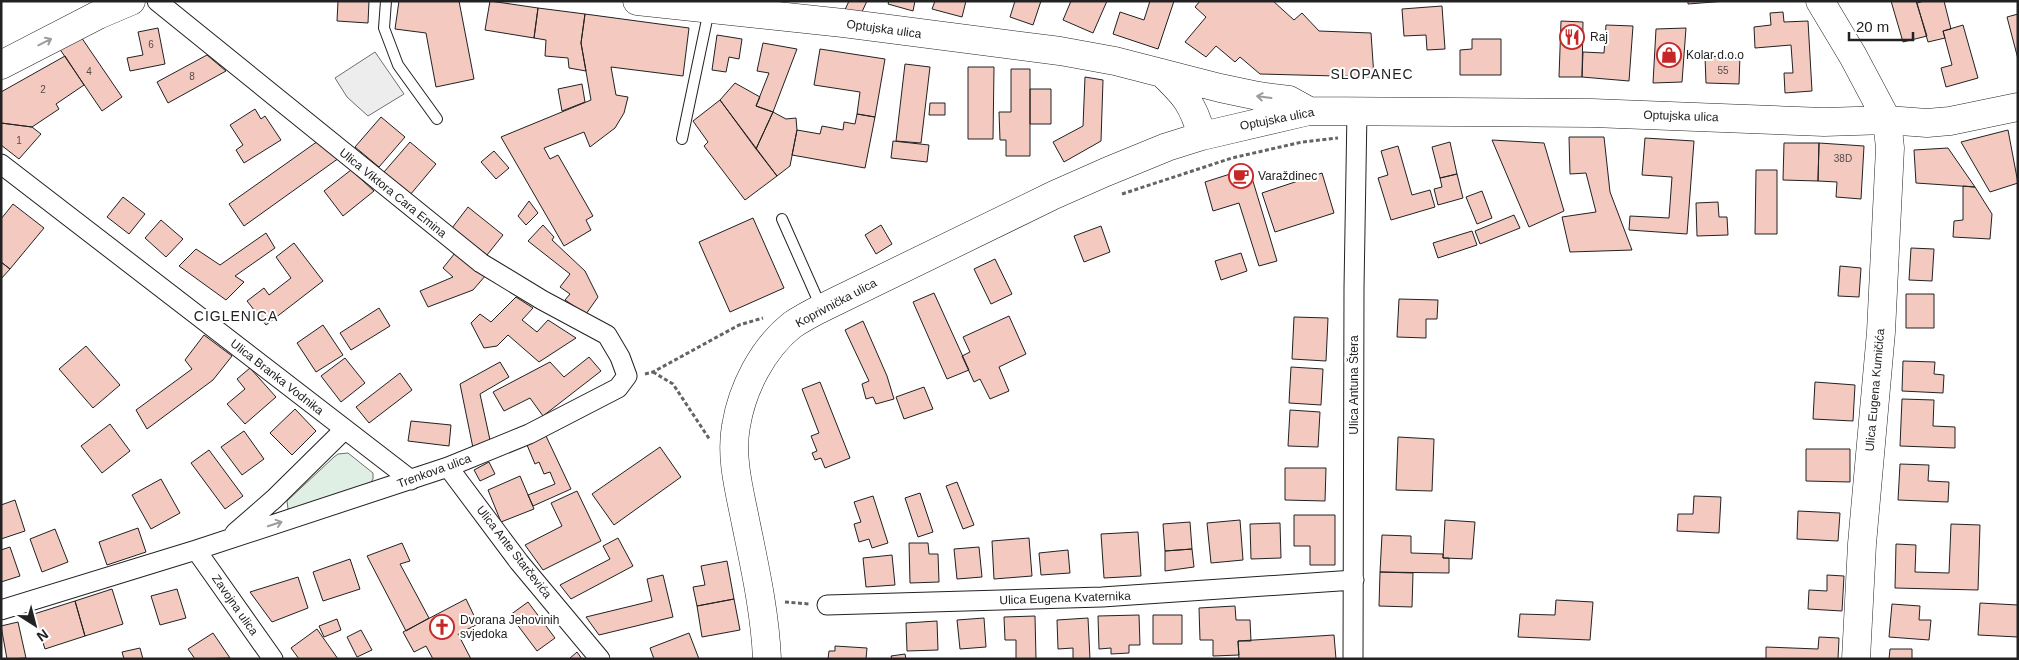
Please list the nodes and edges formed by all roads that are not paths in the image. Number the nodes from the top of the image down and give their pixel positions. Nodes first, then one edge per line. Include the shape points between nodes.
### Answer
1 (131, 1) edge
2 (158, 1) edge
3 (386, 1) edge
4 (637, 1) edge
5 (1820, 1) edge
6 (709, 9) junction
7 (1, 64) edge
8 (1160, 72) junction
9 (2018, 107) edge
10 (1310, 111) junction
11 (1357, 111) junction
12 (437, 119) dead end
13 (1887, 120) junction
14 (1202, 136) junction
15 (682, 139) dead end
16 (1, 164) edge
17 (782, 220) dead end
18 (822, 308) junction
19 (627, 376) joint
20 (345, 429) junction
21 (448, 467) junction
22 (411, 480) junction
23 (228, 539) junction
24 (196, 550) junction
25 (1354, 580) junction
26 (827, 605) road end
27 (1, 610) edge
28 (273, 659) edge
29 (600, 659) edge
30 (767, 659) edge
31 (1353, 659) edge
32 (1856, 659) edge

7 -> 1 main road
2 - 19 street, Ulica Viktora Cara Emina via 481,263 607,335
3 - 12 lane via 384,28 398,65
4 - 6 main road, Optujska ulica
5 - 13 main road
6 - 8 main road, Optujska ulica via 1060,51
6 - 15 lane
10 -> 8 main road, Optujska ulica via 1289,100 1220,88
8 - 14 main road via 1185,96 1194,110
9 - 13 main road, Optujska ulica via 1950,121
10 - 11 main road, Optujska ulica
10 - 14 main road, Optujska ulica
11 - 13 main road, Optujska ulica via 1592,113 1824,122
11 - 25 street, Ulica Antuna Štera
13 - 32 main road, Ulica Eugena Kumičića via 1890,155 1887,212
14 - 18 main road, Koprivnička ulica via 1167,147 1054,195
16 - 20 street, Ulica Branka Vodnika
17 - 18 lane
18 - 30 main road, Koprivnička ulica via 792,326 762,359 750,381 736,427 736,468 761,603
19 - 21 street, Trenkova ulica via 618,388 529,434
20 - 22 street, Ulica Branka Vodnika
20 - 23 street, Trenkova ulica
21 - 22 street, Trenkova ulica
21 - 29 street, Ulica Ante Starčevića via 519,562
23 -> 22 street, Trenkova ulica
23 - 24 street, Trenkova ulica
24 - 27 street, Trenkova ulica
24 - 28 street, Zavojna ulica
25 - 26 street, Ulica Eugena Kvaternika via 1102,597
25 - 31 street, Ulica Antuna Štera

